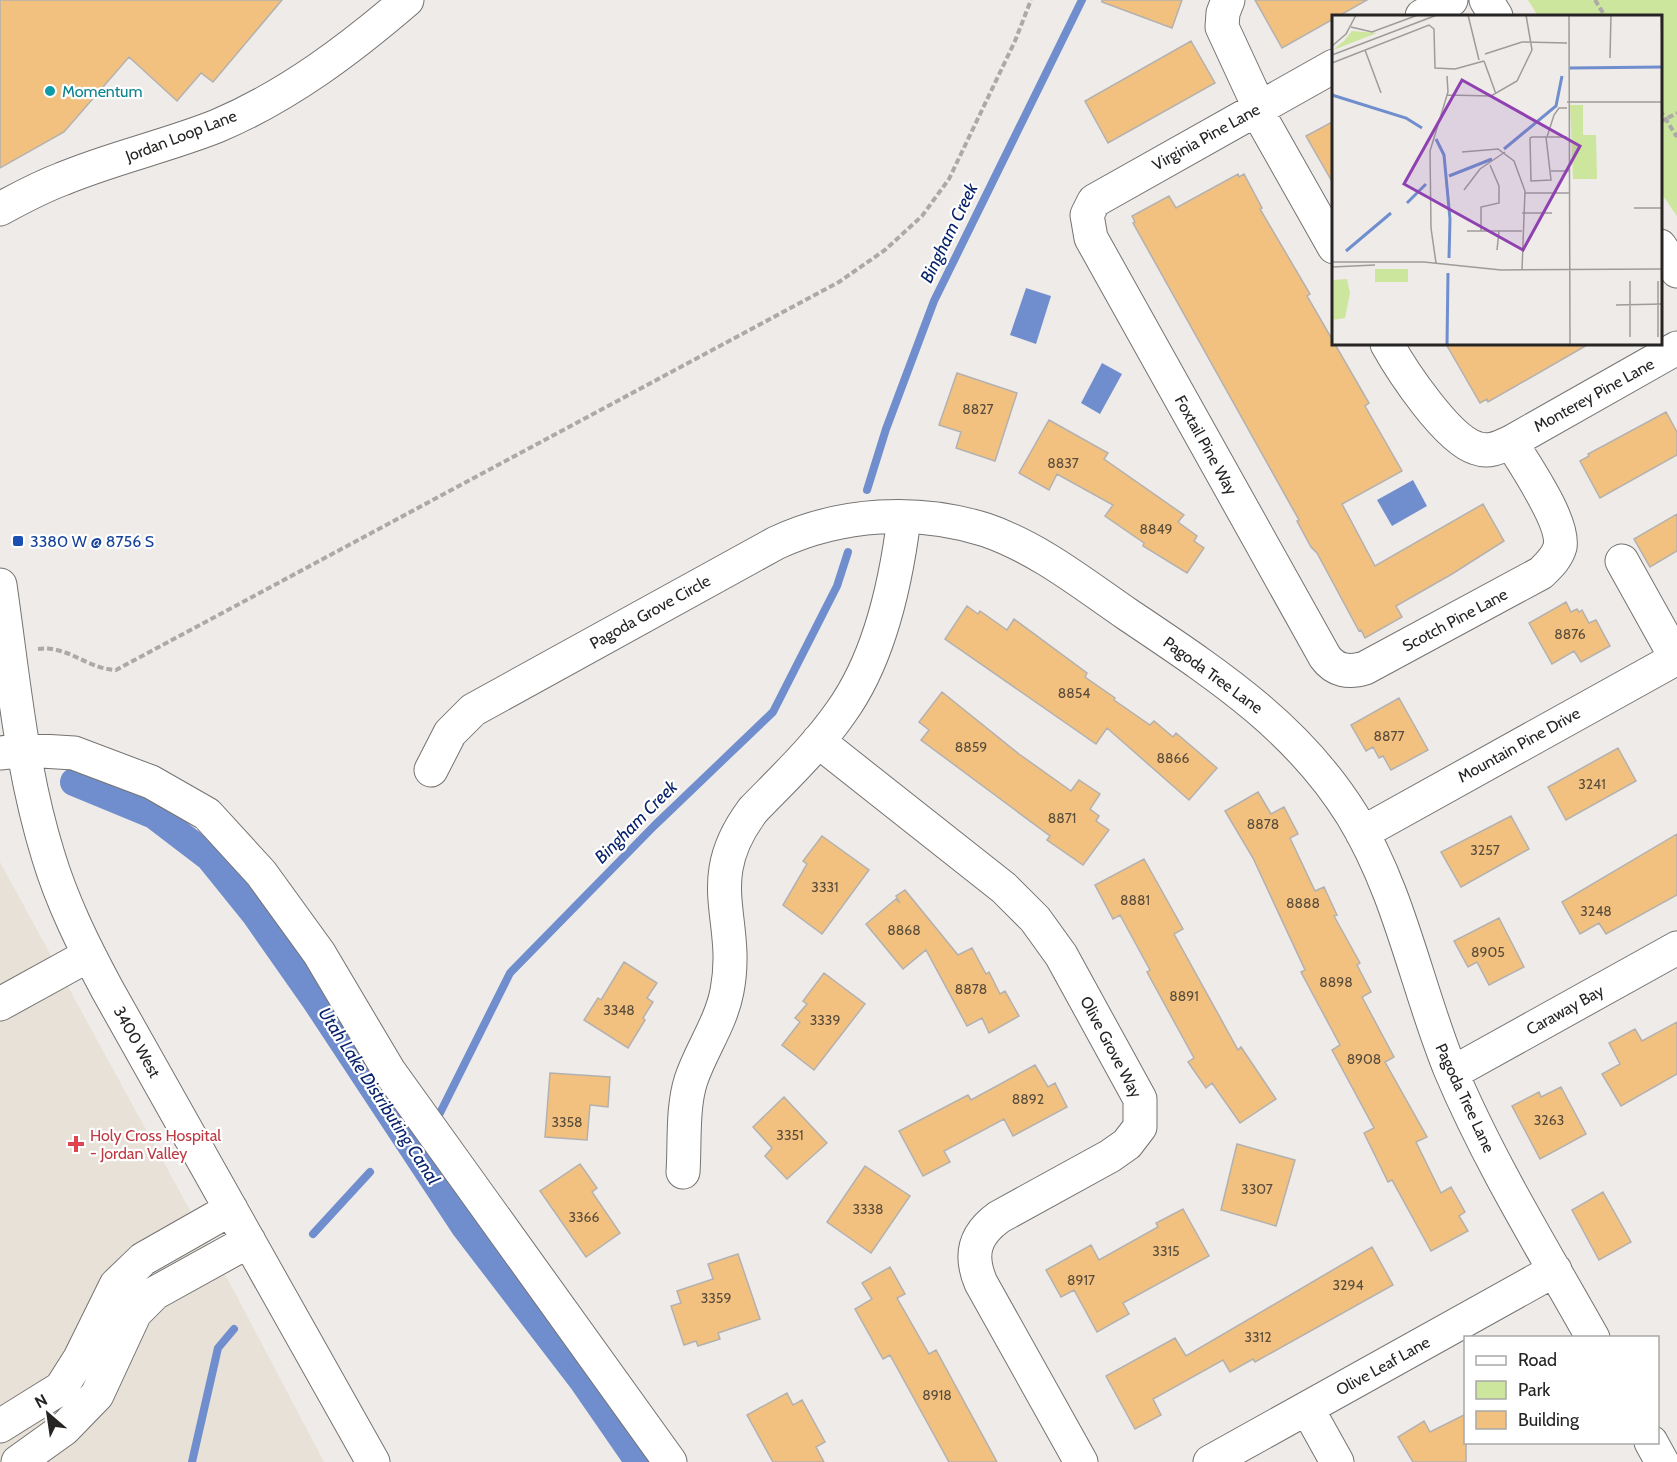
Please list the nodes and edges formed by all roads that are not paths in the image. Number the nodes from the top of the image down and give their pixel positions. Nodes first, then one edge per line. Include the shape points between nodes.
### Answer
1 (407, 0) edge
2 (1228, 0) edge
3 (1451, 0) edge
4 (1486, 0) edge
5 (1424, 15) edge
6 (1495, 15) edge
7 (1332, 67) edge
8 (1258, 108) junction
9 (0, 209) edge
10 (1087, 214) joint
11 (1332, 243) edge
12 (1662, 249) edge
13 (1677, 271) edge
14 (1388, 345) edge
15 (1677, 348) edge
16 (1511, 442) junction
17 (904, 518) junction
18 (1622, 561) dead end
19 (0, 585) edge
20 (1676, 658) edge
21 (1338, 669) joint
22 (818, 741) junction
23 (12, 752) edge
24 (431, 770) dead end
25 (1362, 832) junction
26 (1677, 948) edge
27 (89, 955) junction
28 (0, 1004) edge
29 (1452, 1073) junction
30 (683, 1172) dead end
31 (231, 1209) junction
32 (249, 1240) junction
33 (1555, 1270) junction
34 (1592, 1336) edge
35 (41, 1402) junction
36 (1307, 1408) junction
37 (0, 1426) edge
38 (64, 1429) junction
39 (1652, 1444) edge
40 (18, 1462) edge
41 (373, 1462) edge
42 (670, 1462) edge
43 (1081, 1462) edge
44 (1210, 1462) edge
45 (1337, 1462) edge
46 (1662, 1462) edge

1 - 9 street, Jordan Loop Lane via 316,72 271,99 218,125 63,178
2 - 8 street via 1222,27
3 - 5 street
4 - 6 street
7 - 8 street, Virginia Pine Lane
8 - 10 street, Virginia Pine Lane via 1101,196
8 - 11 street
10 - 21 street, Foxtail Pine Way via 1091,238 1325,657
12 - 13 street
14 - 16 street, Monterey Pine Lane via 1416,390 1467,444 1486,450
15 - 16 street, Monterey Pine Lane
16 - 21 street, Scotch Pine Lane via 1558,525 1560,547 1549,566 1365,668
17 - 22 street via 898,565 868,663 842,712
17 - 24 street, Pagoda Grove Circle via 842,520 776,543 473,710 450,733
17 - 25 street, Pagoda Tree Lane via 985,530 1028,549 1073,576 1256,705 1317,768
18 - 20 street
19 - 23 street, 3400 West via 10,654
20 - 25 street, Mountain Pine Drive
22 - 30 street via 753,810 728,856 722,890 730,949 728,988 688,1094
22 - 43 street, Olive Grove Way via 1004,888 1035,920 1061,955 1140,1099 1140,1127 1127,1143 999,1217 975,1244 974,1264 981,1283
23 - 27 street, 3400 West via 32,793 48,855
23 - 42 street via 74,753 151,782 207,814 261,873 319,953 389,1071
25 - 29 street, Pagoda Tree Lane via 1389,892
26 - 29 street, Caraway Bay
27 - 28 street
27 - 31 street, 3400 West
29 - 33 street, Pagoda Tree Lane via 1495,1162
31 - 32 street, 3400 West
31 - 35 street via 143,1259 116,1285 68,1378
32 - 38 street via 154,1293 135,1313 97,1395
32 - 41 street, 3400 West
33 - 34 street, Pagoda Tree Lane
33 - 36 street, Olive Leaf Lane
35 - 37 street
35 - 38 street
36 - 44 street, Olive Leaf Lane
36 - 45 street
38 - 40 street
39 - 46 street

